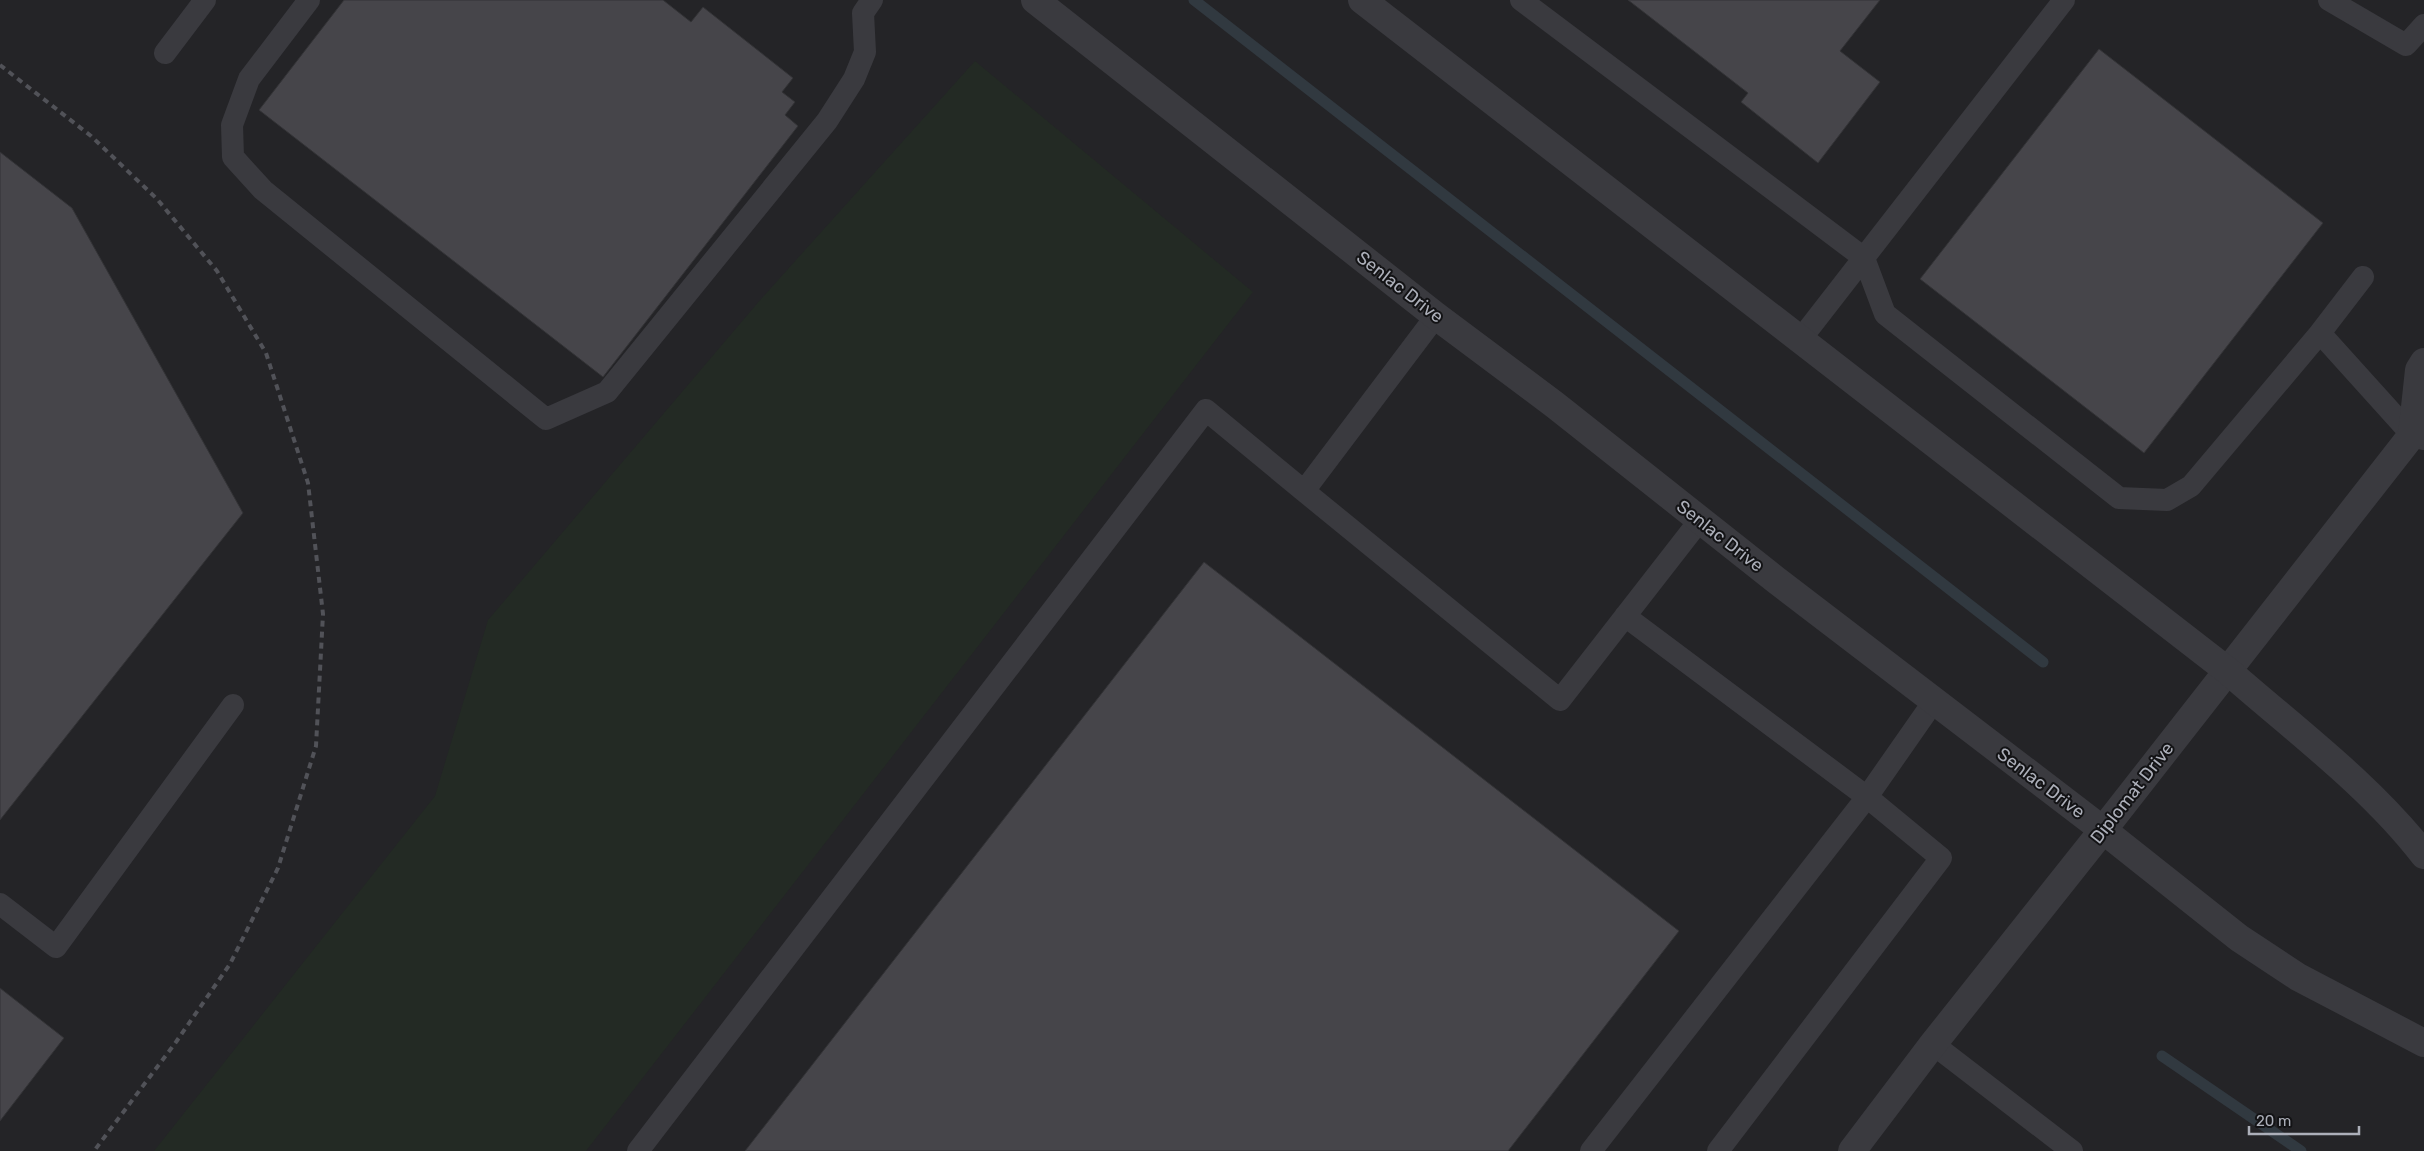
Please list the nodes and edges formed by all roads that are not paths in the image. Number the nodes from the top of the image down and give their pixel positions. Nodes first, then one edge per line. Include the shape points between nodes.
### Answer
1 (206, 0) edge
2 (309, 0) edge
3 (1035, 0) edge
4 (1362, 0) edge
5 (1521, 0) edge
6 (2064, 0) edge
7 (2329, 0) edge
8 (860, 4) edge
9 (2424, 25) edge
10 (165, 53) dead end
11 (1864, 258) junction
12 (2363, 277) dead end
13 (1436, 316) junction
14 (2320, 333) junction
15 (1800, 340) junction
16 (2424, 362) edge
17 (2420, 434) edge
18 (1304, 490) junction
19 (1700, 520) junction
20 (1625, 616) junction
21 (2228, 672) junction
22 (1934, 701) junction
23 (234, 705) dead end
24 (1867, 797) junction
25 (2103, 830) junction
26 (2424, 855) edge
27 (0, 904) edge
28 (2424, 1043) edge
29 (1932, 1044) junction
30 (638, 1151) edge
31 (1591, 1151) edge
32 (1718, 1151) edge
33 (1852, 1151) edge
34 (2072, 1151) edge

1 - 10 lane
2 - 8 lane via 249,79 232,125 234,157 263,190 546,418 607,392 827,121 854,80 864,52
3 - 13 street, Senlac Drive
4 - 15 street
5 - 11 lane
6 - 11 lane
7 - 9 lane via 2406,45
11 - 14 lane via 1885,314 2119,498 2167,500 2191,486
11 - 15 lane
12 - 14 lane
13 - 18 lane
13 - 19 street, Senlac Drive
14 - 17 lane
15 - 21 street
16 - 17 street via 2419,370
17 - 21 street, Diplomat Drive
18 - 20 lane via 1560,700
18 - 30 lane via 1206,410
19 - 20 lane
19 - 22 street, Senlac Drive
20 - 24 lane
21 - 25 street, Diplomat Drive
21 - 26 street via 2361,788
22 - 24 lane
22 - 25 street, Senlac Drive
23 - 27 lane via 56,947
24 - 31 lane
24 - 32 lane via 1941,858
25 - 28 street, Senlac Drive via 2239,938 2298,977
25 - 29 street, Diplomat Drive
29 - 33 street, Diplomat Drive
29 - 34 lane

